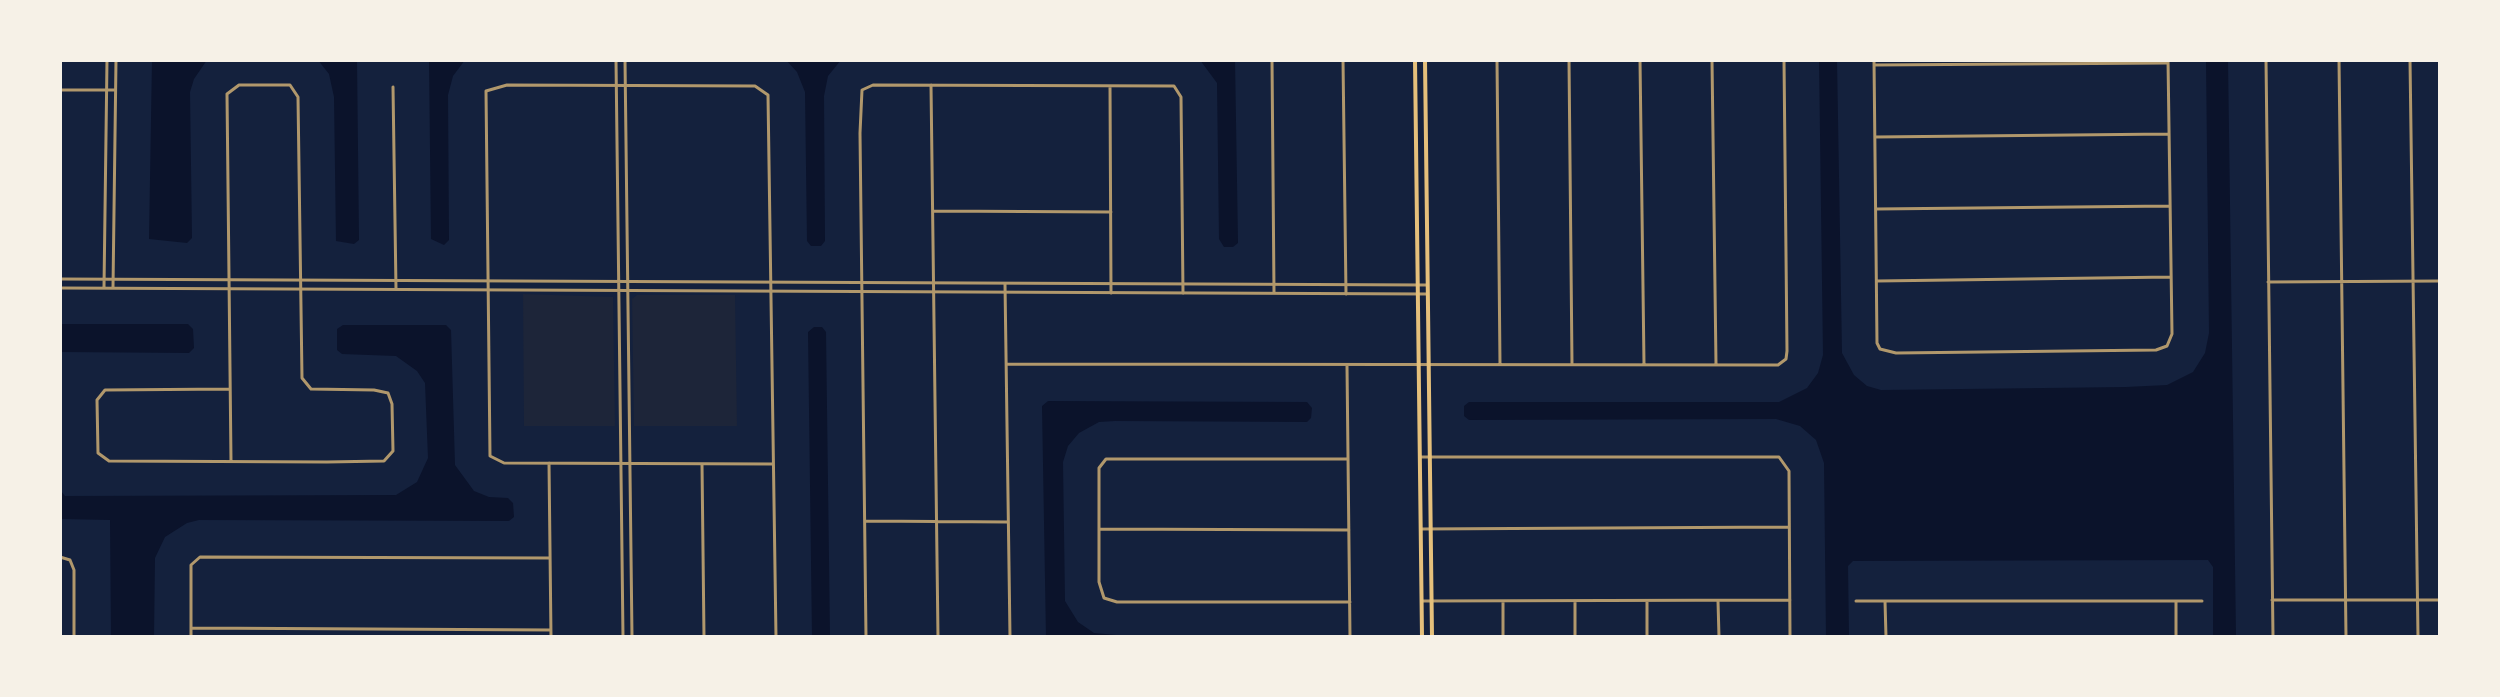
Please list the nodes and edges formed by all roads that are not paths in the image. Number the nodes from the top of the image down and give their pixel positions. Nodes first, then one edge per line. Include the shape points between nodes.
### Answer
1 (107, 60) edge
2 (116, 60) edge
3 (616, 60) edge
4 (625, 60) edge
5 (1272, 60) edge
6 (1343, 60) edge
7 (1415, 60) edge
8 (1425, 60) edge
9 (1497, 60) edge
10 (1569, 60) edge
11 (1640, 60) edge
12 (1712, 60) edge
13 (1784, 60) edge
14 (2266, 60) edge
15 (2339, 60) edge
16 (2410, 60) edge
17 (2168, 61) edge
18 (1874, 63) edge
19 (616, 85) junction
20 (625, 85) junction
21 (931, 85) junction
22 (1110, 86) junction
23 (393, 87) dead end
24 (106, 89) junction
25 (60, 90) edge
26 (115, 90) junction
27 (2169, 134) junction
28 (1875, 137) junction
29 (2170, 206) junction
30 (1876, 209) junction
31 (933, 211) junction
32 (1111, 212) junction
33 (2171, 277) junction
34 (60, 279) edge
35 (104, 279) junction
36 (113, 279) junction
37 (229, 280) junction
38 (300, 280) junction
39 (396, 280) junction
40 (486, 281) junction
41 (1877, 281) junction
42 (2440, 281) edge
43 (619, 282) junction
44 (628, 282) junction
45 (771, 282) junction
46 (2268, 282) junction
47 (2341, 282) junction
48 (2413, 282) junction
49 (862, 283) junction
50 (934, 283) junction
51 (1005, 284) junction
52 (1111, 284) junction
53 (1183, 284) junction
54 (1274, 285) junction
55 (1346, 285) junction
56 (1418, 285) junction
57 (1427, 285) junction
58 (104, 287) junction
59 (113, 287) junction
60 (60, 288) edge
61 (229, 289) junction
62 (300, 289) junction
63 (396, 289) junction
64 (486, 290) junction
65 (619, 291) junction
66 (628, 291) junction
67 (772, 291) junction
68 (862, 292) junction
69 (934, 292) junction
70 (1005, 293) junction
71 (1111, 293) junction
72 (1183, 293) junction
73 (1274, 294) junction
74 (1346, 294) junction
75 (1418, 294) junction
76 (1427, 294) junction
77 (1007, 364) junction
78 (1716, 365) junction
79 (1347, 366) junction
80 (1419, 366) junction
81 (1428, 366) junction
82 (1500, 366) junction
83 (1572, 366) junction
84 (1644, 366) junction
85 (230, 389) junction
86 (1420, 457) junction
87 (1429, 457) junction
88 (1348, 459) junction
89 (231, 461) junction
90 (549, 463) junction
91 (621, 464) junction
92 (630, 464) junction
93 (702, 464) junction
94 (773, 464) junction
95 (865, 521) junction
96 (936, 522) junction
97 (1008, 522) junction
98 (1789, 527) junction
99 (1099, 529) junction
100 (1421, 529) junction
101 (1430, 529) junction
102 (1349, 530) junction
103 (60, 557) edge
104 (550, 558) junction
105 (1790, 600) junction
106 (2272, 600) junction
107 (2346, 600) junction
108 (2417, 600) junction
109 (2440, 600) edge
110 (1422, 601) junction
111 (1431, 601) junction
112 (1503, 601) junction
113 (1575, 601) junction
114 (1647, 601) junction
115 (1718, 601) junction
116 (1856, 601) dead end
117 (1885, 601) junction
118 (2176, 601) junction
119 (2202, 601) dead end
120 (1350, 602) junction
121 (190, 628) junction
122 (551, 630) junction
123 (74, 637) edge
124 (191, 637) edge
125 (551, 637) edge
126 (623, 637) edge
127 (632, 637) edge
128 (704, 637) edge
129 (776, 637) edge
130 (866, 637) edge
131 (938, 637) edge
132 (1010, 637) edge
133 (1350, 637) edge
134 (1422, 637) edge
135 (1432, 637) edge
136 (1503, 637) edge
137 (1575, 637) edge
138 (1647, 637) edge
139 (1719, 637) edge
140 (1790, 637) edge
141 (1886, 637) edge
142 (2176, 637) edge
143 (2273, 637) edge
144 (2346, 637) edge
145 (2418, 637) edge

1 - 24 street
2 - 26 street
3 - 19 street
4 - 20 street
5 - 54 street
6 - 55 street
7 - 56 main road
8 - 57 main road
9 - 82 street
10 - 83 street
11 - 84 street
12 - 78 street
13 - 78 street via 1787,351 1784,362 1774,365
14 - 46 street
15 - 47 street
16 - 48 street
17 - 18 street
17 - 27 street
18 - 28 street
19 - 20 street
19 - 40 street via 507,85 486,91
19 - 43 street
20 - 44 street
20 - 45 street via 765,90
21 - 22 street
21 - 31 street
21 - 49 street via 873,85 862,90
22 - 32 street
22 - 53 street via 1168,85 1180,91
23 - 39 street
24 - 25 street
24 - 26 street
24 - 35 street
26 - 36 street
27 - 28 street
27 - 29 street
28 - 30 street
29 - 30 street
29 - 33 street
30 - 41 street
31 - 32 street
31 - 50 street
32 - 52 street
33 - 41 street
33 - 41 street via 2172,334 2167,346 2156,350 1896,353 1880,349
34 - 35 street
35 - 36 street
35 - 58 street
36 - 37 street
36 - 59 street
37 - 38 street
37 - 38 street via 227,108 230,89 254,84 295,88
37 - 61 street
38 - 39 street
38 - 62 street
39 - 40 street
39 - 63 street
40 - 43 street
40 - 64 street
42 - 48 street
43 - 44 street
43 - 65 street
44 - 45 street
44 - 66 street
45 - 49 street
45 - 67 street
46 - 47 street
46 - 106 street
47 - 48 street
47 - 107 street
48 - 108 street
49 - 50 street
49 - 68 street
50 - 51 street
50 - 69 street
51 - 52 street
51 - 70 street
52 - 53 street
52 - 71 street
53 - 54 street
53 - 72 street
54 - 55 street
54 - 73 street
55 - 56 street
55 - 74 street
56 - 57 street
56 - 75 main road
57 - 76 main road
58 - 59 street
58 - 60 street
59 - 61 street
61 - 62 street
61 - 85 street
62 - 63 street
62 - 89 street via 305,386 388,393 393,435 388,459
63 - 64 street
64 - 65 street
64 - 90 street via 488,451 494,460
65 - 66 street
65 - 91 street
66 - 67 street
66 - 92 street
67 - 68 street
67 - 94 street
68 - 69 street
68 - 95 street
69 - 70 street
69 - 96 street
70 - 71 street
70 - 77 street
71 - 72 street
72 - 73 street
73 - 74 street
74 - 75 street
75 - 76 street
75 - 80 main road
76 - 81 main road
77 - 79 street
77 - 97 street
78 - 84 street
79 - 80 street
79 - 88 street
80 - 81 street
80 - 86 main road
81 - 82 street
81 - 87 main road
82 - 83 street
83 - 84 street
85 - 89 street
85 - 89 street via 105,390 97,400 96,426 103,458
86 - 87 street
86 - 100 main road
87 - 98 street via 1784,459 1789,471
87 - 101 main road
88 - 99 street via 1111,458 1101,462
88 - 102 street
90 - 91 street
90 - 104 street
91 - 92 street
91 - 126 street
92 - 93 street
92 - 127 street
93 - 94 street
93 - 128 street
94 - 129 street
95 - 96 street
95 - 130 street
96 - 97 street
96 - 131 street
97 - 132 street
98 - 101 street
98 - 105 street
99 - 102 street
99 - 120 street via 1099,588 1104,598 1117,602
100 - 101 street
100 - 110 main road
101 - 111 main road
102 - 120 street
103 - 123 street via 70,560 74,570
104 - 121 street via 208,556 191,565
104 - 122 street
105 - 115 street
105 - 140 street
106 - 107 street
106 - 143 street
107 - 108 street
107 - 144 street
108 - 109 street
108 - 145 street
110 - 111 street
110 - 134 main road
111 - 112 street
111 - 135 main road
112 - 113 street
112 - 136 street
113 - 114 street
113 - 137 street
114 - 115 street
114 - 138 street
115 - 139 street
116 - 117 street
117 - 118 street
117 - 141 street
118 - 119 street
118 - 142 street
120 - 133 street
121 - 122 street
121 - 124 street
122 - 125 street

